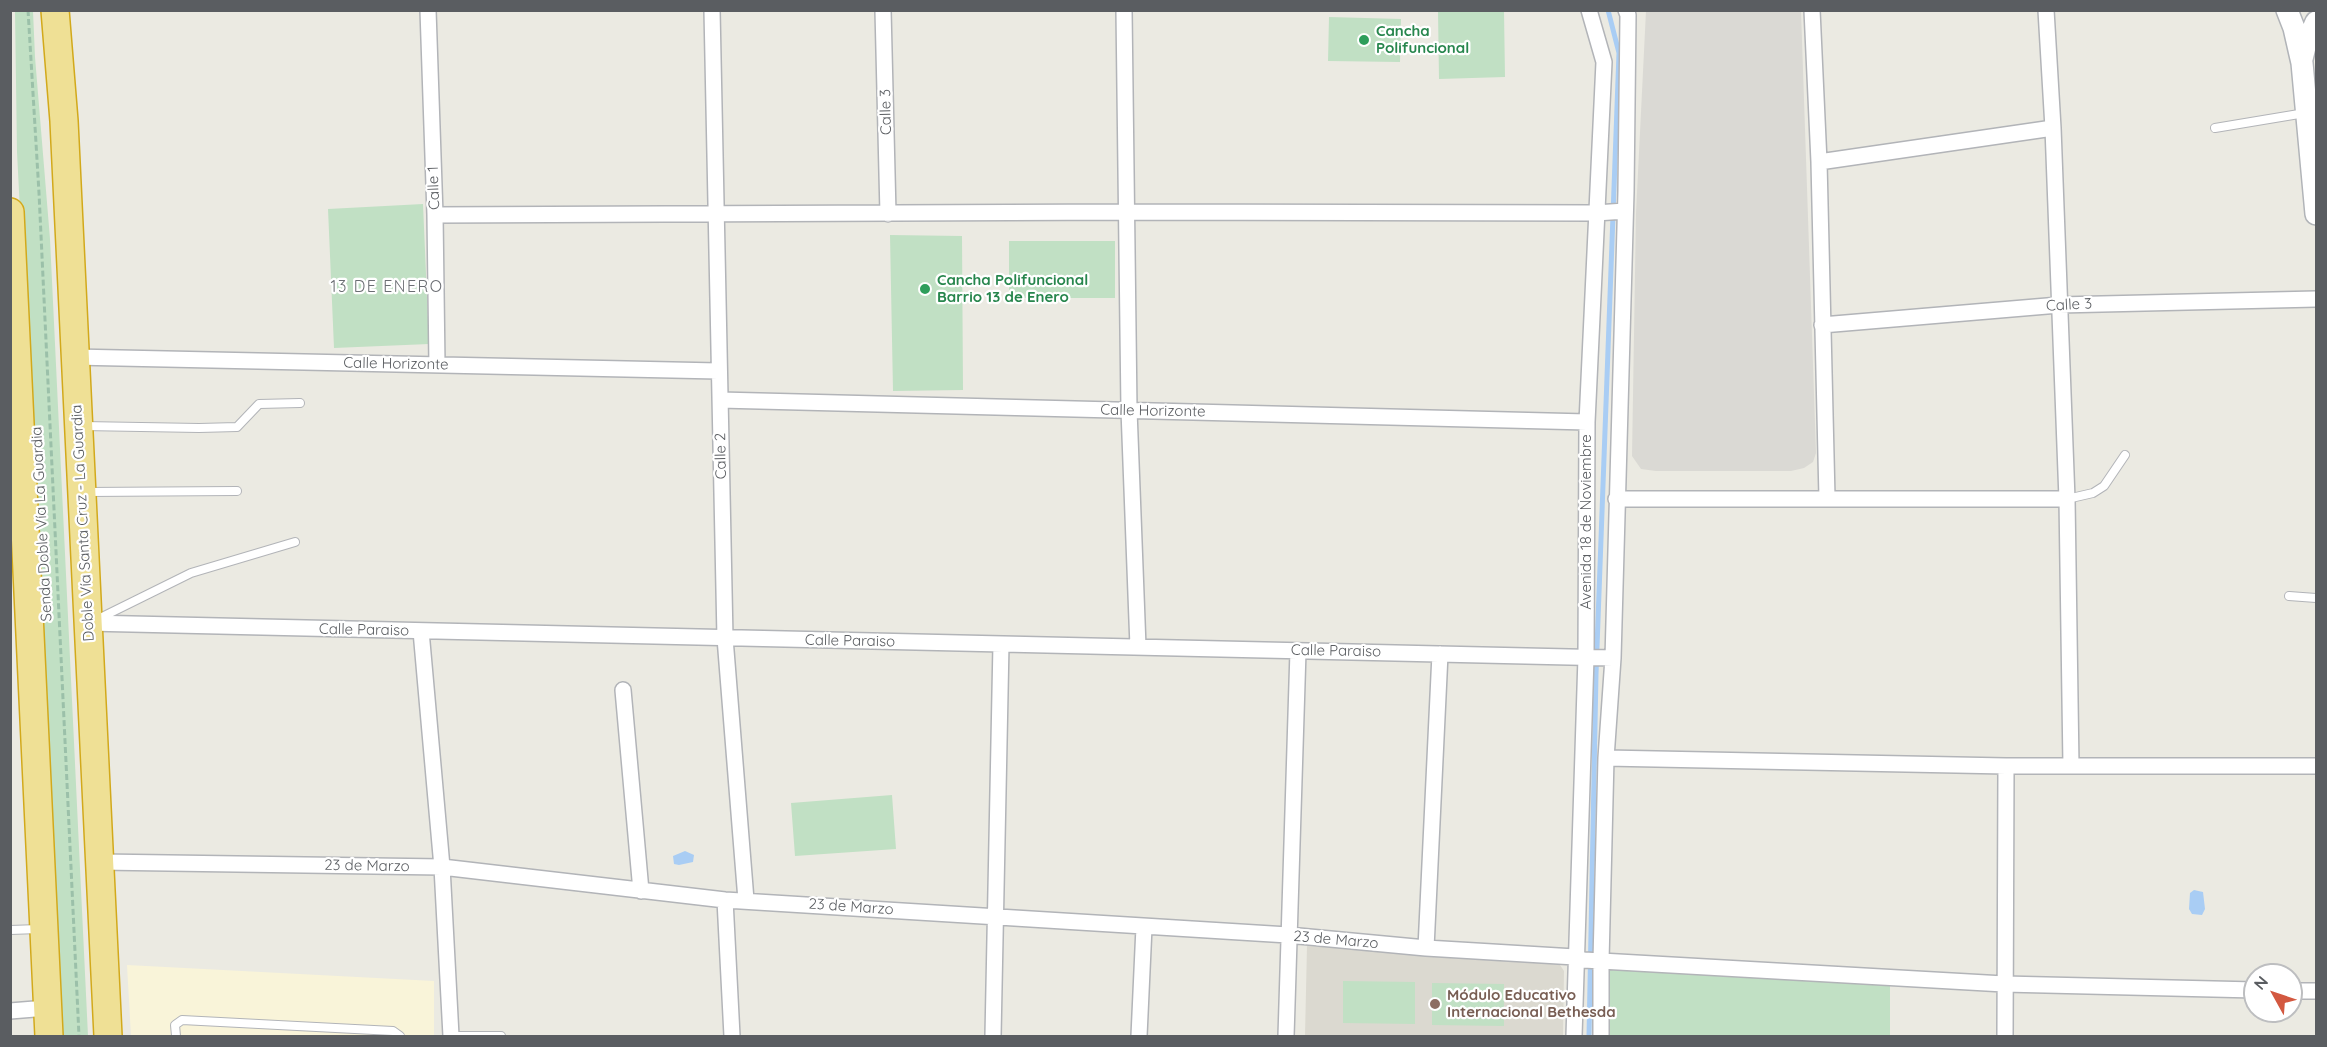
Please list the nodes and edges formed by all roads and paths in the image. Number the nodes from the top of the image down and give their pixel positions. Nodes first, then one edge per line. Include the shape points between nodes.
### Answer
1 (28, 10) edge
2 (55, 10) edge
3 (72, 10) edge
4 (428, 10) edge
5 (712, 10) edge
6 (883, 10) edge
7 (1124, 10) edge
8 (1589, 10) edge
9 (1626, 10) edge
10 (1812, 10) edge
11 (2046, 10) edge
12 (2287, 10) edge
13 (2316, 22) edge
14 (2302, 63) junction
15 (2307, 113) junction
16 (64, 121) junction
17 (2214, 128) dead end
18 (2053, 129) junction
19 (1819, 162) junction
20 (10, 212) edge
21 (1125, 212) junction
22 (1611, 212) junction
23 (888, 214) junction
24 (2316, 214) edge
25 (435, 215) junction
26 (716, 215) junction
27 (11, 243) edge
28 (2316, 298) edge
29 (2059, 305) junction
30 (13, 308) edge
31 (1822, 325) junction
32 (74, 357) junction
33 (437, 365) junction
34 (718, 371) junction
35 (720, 400) junction
36 (300, 403) dead end
37 (1129, 410) junction
38 (1587, 422) junction
39 (78, 426) junction
40 (2125, 455) dead end
41 (16, 460) edge
42 (237, 491) dead end
43 (82, 492) junction
44 (1827, 498) junction
45 (1616, 499) junction
46 (2067, 500) junction
47 (295, 542) dead end
48 (2289, 596) dead end
49 (2316, 598) edge
50 (88, 623) junction
51 (421, 631) junction
52 (725, 638) junction
53 (1001, 644) junction
54 (1138, 647) junction
55 (1298, 651) junction
56 (1440, 654) junction
57 (1599, 657) junction
58 (623, 690) dead end
59 (1606, 758) junction
60 (2006, 766) junction
61 (2071, 766) junction
62 (2316, 766) edge
63 (100, 862) junction
64 (442, 867) junction
65 (641, 891) junction
66 (725, 900) junction
67 (746, 900) junction
68 (996, 917) junction
69 (1144, 927) junction
70 (42, 929) junction
71 (10, 930) edge
72 (1288, 935) junction
73 (1426, 948) junction
74 (1588, 960) junction
75 (2004, 984) junction
76 (2243, 990) edge
77 (46, 1008) junction
78 (10, 1011) edge
79 (281, 1026) junction
80 (49, 1036) edge
81 (79, 1036) edge
82 (108, 1036) edge
83 (176, 1036) edge
84 (281, 1036) edge
85 (400, 1036) edge
86 (451, 1036) edge
87 (501, 1036) edge
88 (732, 1036) edge
89 (993, 1036) edge
90 (1139, 1036) edge
91 (1286, 1036) edge
92 (1574, 1036) edge
93 (1601, 1036) edge
94 (2005, 1036) edge

1 - 81 path, Senda Doble Vía La Guardia
2 - 16 highway, Doble Vía Santa Cruz - La Guardia
3 - 16 highway
4 - 25 street, Calle 1
5 - 26 street, Calle 2
6 - 23 street, Calle 3
7 - 21 street
8 - 22 street, Avenida 18 de Noviembre via 1604,62
9 - 22 street, Avenida 18 de Noviembre
10 - 19 street
11 - 18 street
12 - 14 street
13 - 14 street
14 - 15 street
15 - 17 lane
15 - 24 street
16 - 32 highway, Doble Vía Santa Cruz - La Guardia
18 - 19 street
18 - 29 street
19 - 31 street
20 - 27 highway
21 - 22 street
21 - 23 street
21 - 37 street
22 - 38 street, Avenida 18 de Noviembre
22 - 45 street, Avenida 18 de Noviembre
23 - 26 street
25 - 26 street
25 - 33 street, Calle 1
26 - 34 street, Calle 2
27 - 30 highway
28 - 29 street, Calle 3
29 - 31 street, Calle 3
29 - 46 street
30 - 41 highway
31 - 44 street
32 - 33 street, Calle Horizonte
32 - 39 highway, Doble Vía Santa Cruz - La Guardia
33 - 34 street, Calle Horizonte
34 - 35 street, Calle 2
35 - 37 street, Calle Horizonte
35 - 52 street, Calle 2
36 - 39 lane via 260,404 237,427
37 - 38 street, Calle Horizonte
37 - 54 street
38 - 57 street, Avenida 18 de Noviembre
39 - 43 highway, Doble Vía Santa Cruz - La Guardia
40 - 46 lane via 2104,486
41 - 70 highway
42 - 43 lane
43 - 50 highway, Doble Vía Santa Cruz - La Guardia
44 - 45 street
44 - 46 street
45 - 57 street, Avenida 18 de Noviembre
46 - 61 street
47 - 50 lane via 191,573
48 - 49 lane
50 - 51 street, Calle Paraiso
50 - 63 highway, Doble Vía Santa Cruz - La Guardia
51 - 52 street, Calle Paraiso
51 - 64 street
52 - 53 street, Calle Paraiso
52 - 67 street, Calle 2
53 - 54 street, Calle Paraiso
53 - 68 street
54 - 55 street, Calle Paraiso
55 - 56 street, Calle Paraiso
55 - 72 street
56 - 57 street, Calle Paraiso
56 - 73 street
57 - 59 street, Avenida 18 de Noviembre
57 - 74 street, Avenida 18 de Noviembre
58 - 65 street
59 - 60 street
59 - 74 street, Avenida 18 de Noviembre
60 - 61 street
60 - 75 street
61 - 62 street
63 - 64 street, 23 de Marzo
63 - 82 highway, Doble Vía Santa Cruz - La Guardia
64 - 65 street, 23 de Marzo
64 - 86 street
65 - 66 street, 23 de Marzo
66 - 67 street, 23 de Marzo
66 - 88 street
67 - 68 street, 23 de Marzo
68 - 69 street, 23 de Marzo
68 - 89 street
69 - 72 street, 23 de Marzo
69 - 90 street
70 - 71 lane
70 - 77 highway
72 - 73 street, 23 de Marzo
72 - 91 street
73 - 74 street, 23 de Marzo
74 - 75 street, 23 de Marzo
74 - 92 street, Avenida 18 de Noviembre
74 - 93 street, Avenida 18 de Noviembre
75 - 76 street, 23 de Marzo
75 - 94 street
77 - 78 street
77 - 80 highway
79 - 83 lane via 182,1020 176,1025
79 - 84 lane
79 - 85 lane via 393,1031
86 - 87 lane

